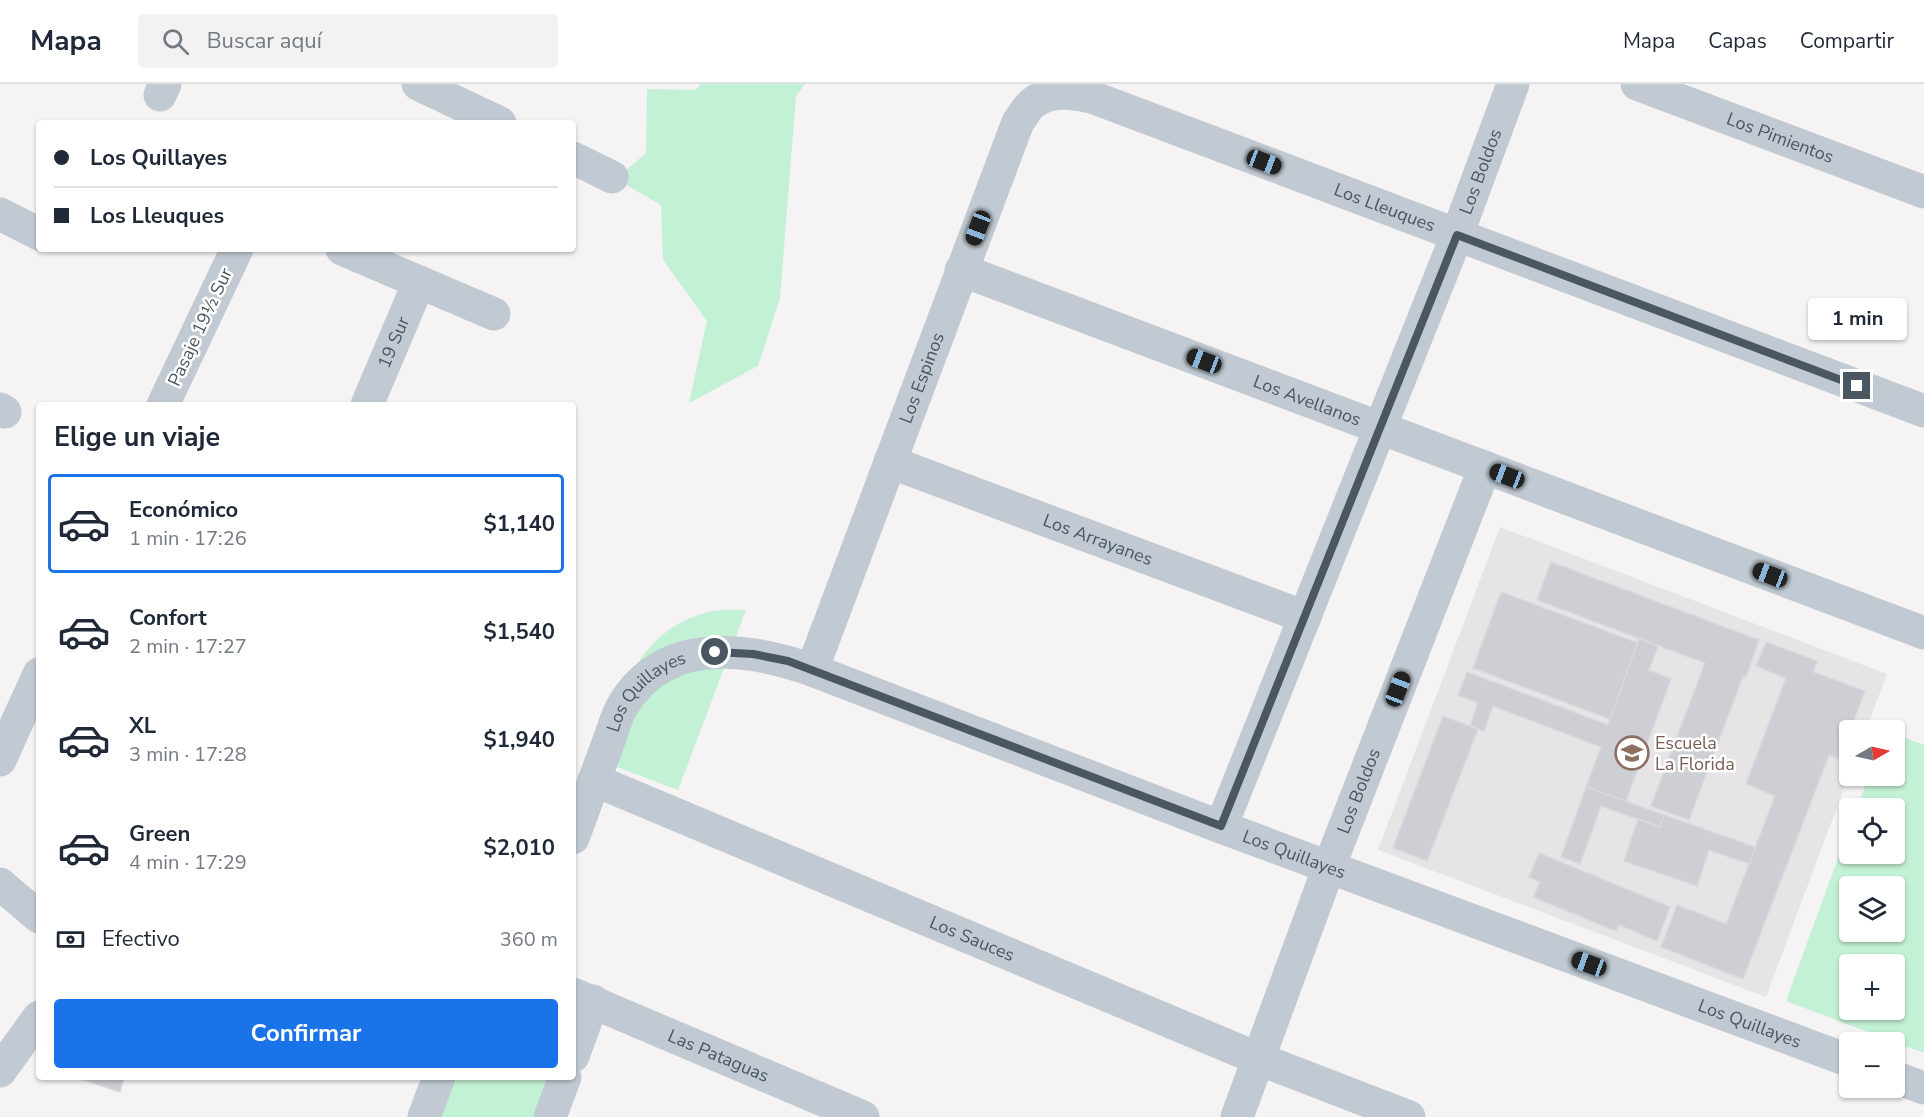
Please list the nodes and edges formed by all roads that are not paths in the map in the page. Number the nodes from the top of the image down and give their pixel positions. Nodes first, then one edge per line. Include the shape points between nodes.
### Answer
1 (418, 84) edge
2 (1513, 84) edge
3 (1637, 84) edge
4 (1046, 96) joint
5 (494, 120) edge
6 (576, 159) edge
7 (612, 177) dead end
8 (1924, 192) edge
9 (0, 214) edge
10 (36, 232) edge
11 (1457, 235) junction
12 (236, 252) edge
13 (349, 252) edge
14 (961, 270) junction
15 (420, 282) junction
16 (494, 314) dead end
17 (165, 402) edge
18 (368, 402) edge
19 (1924, 411) edge
20 (1381, 428) junction
21 (890, 462) junction
22 (1485, 467) junction
23 (1305, 617) junction
24 (1924, 633) edge
25 (812, 670) junction
26 (36, 681) edge
27 (0, 760) edge
28 (594, 780) junction
29 (1221, 826) junction
30 (576, 830) edge
31 (1329, 867) junction
32 (0, 884) edge
33 (36, 915) edge
34 (583, 998) edge
35 (36, 1021) edge
36 (576, 1039) edge
37 (1839, 1056) edge
38 (1260, 1059) junction
39 (0, 1071) edge
40 (438, 1080) edge
41 (564, 1080) edge
42 (1905, 1081) edge
43 (1924, 1088) edge
44 (424, 1117) edge
45 (550, 1117) edge
46 (863, 1117) edge
47 (1237, 1117) edge
48 (1408, 1117) edge

1 - 5 street
2 - 11 street, Los Boldos
3 - 8 street, Los Pimientos
4 - 11 street, Los Lleuques via 1069,92 1092,97
4 - 14 street, Los Espinos via 1032,103 1018,122
6 - 7 street
9 - 10 street
11 - 19 street, Los Lleuques
11 - 20 street, Los Boldos
12 - 17 street, Pasaje 19½ Sur
13 - 15 street
14 - 20 street, Los Avellanos
14 - 21 street, Los Espinos
15 - 16 street
15 - 18 street, 19 Sur
20 - 22 street, Los Avellanos
20 - 23 street, Los Boldos
21 - 23 street, Los Arrayanes
21 - 25 street, Los Espinos
22 - 24 street, Los Avellanos
22 - 31 street, Los Boldos
23 - 29 street, Los Boldos
25 - 28 street, Los Quillayes via 788,661 732,652 697,654 668,663 644,679 622,705
25 - 29 street, Los Quillayes
26 - 27 street
28 - 30 street
28 - 38 street, Los Sauces
29 - 31 street, Los Quillayes
31 - 37 street, Los Quillayes
31 - 38 street, Los Boldos
32 - 33 street
34 - 36 street
34 - 46 street, Las Pataguas
35 - 39 street
38 - 47 street, Los Boldos
38 - 48 street, Los Sauces
40 - 44 street
41 - 45 street
42 - 43 street

